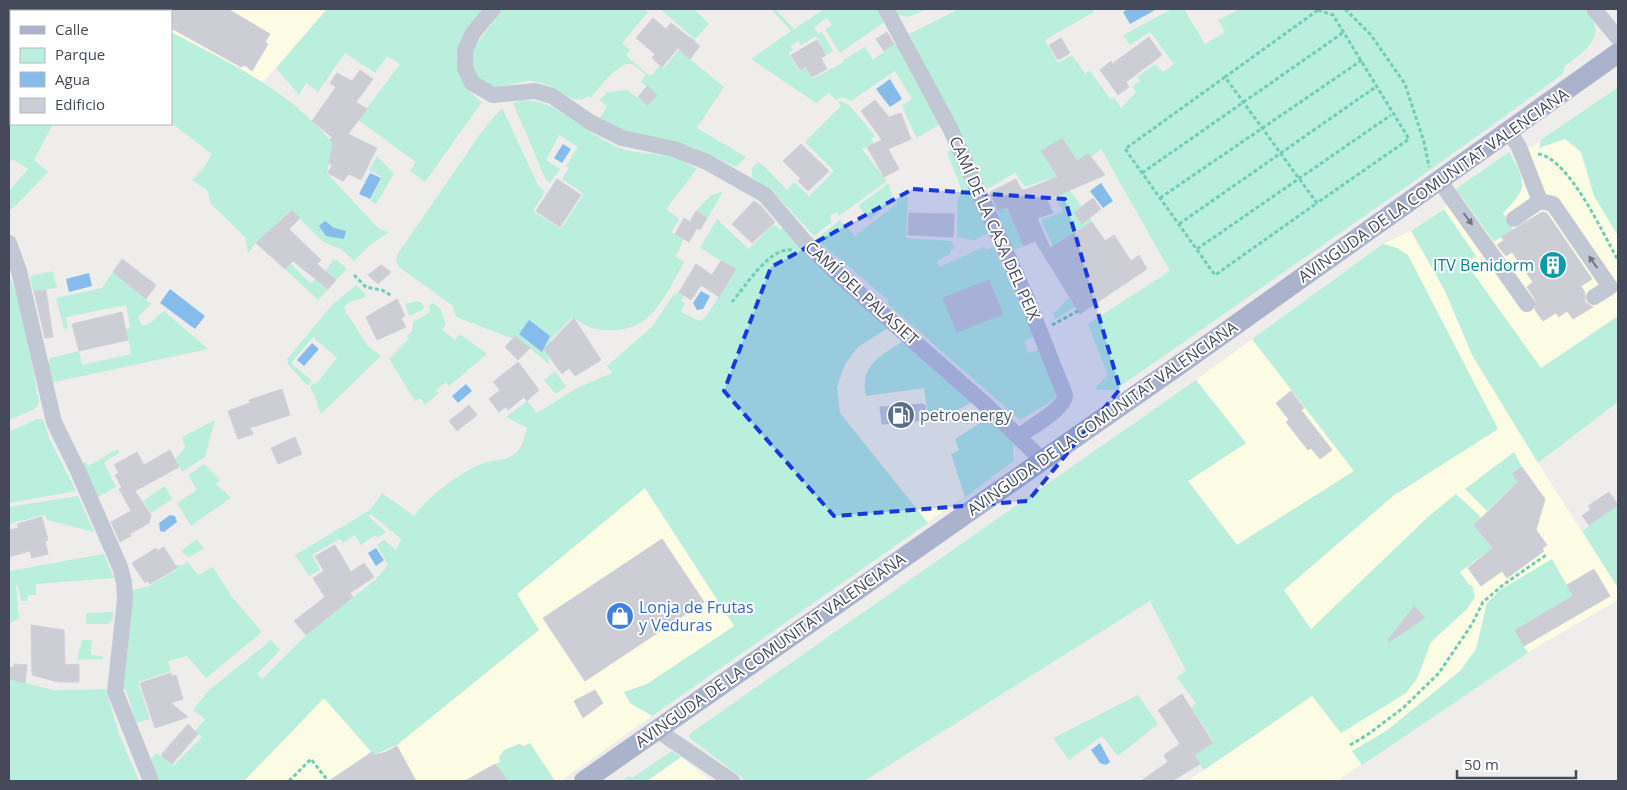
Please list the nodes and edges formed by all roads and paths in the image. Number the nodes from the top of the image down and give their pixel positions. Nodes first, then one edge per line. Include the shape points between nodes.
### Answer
1 (493, 9) edge
2 (886, 9) edge
3 (1345, 9) edge
4 (1594, 9) edge
5 (1344, 32) junction
6 (1618, 38) edge
7 (1618, 53) edge
8 (1362, 60) junction
9 (1225, 77) junction
10 (1377, 86) junction
11 (1244, 103) junction
12 (1391, 115) dead end
13 (1263, 129) junction
14 (1509, 131) junction
15 (1281, 154) junction
16 (1524, 160) junction
17 (1142, 173) junction
18 (1299, 178) junction
19 (1435, 183) junction
20 (1160, 198) junction
21 (1540, 201) junction
22 (1317, 203) junction
23 (1514, 219) dead end
24 (1178, 224) junction
25 (9, 243) edge
26 (1197, 249) junction
27 (815, 252) junction
28 (1618, 260) edge
29 (354, 275) dead end
30 (392, 296) dead end
31 (1594, 298) dead end
32 (732, 302) dead end
33 (1527, 304) dead end
34 (1078, 311) dead end
35 (1051, 325) dead end
36 (1019, 436) junction
37 (1041, 459) junction
38 (1546, 555) dead end
39 (657, 730) junction
40 (1350, 745) dead end
41 (151, 781) edge
42 (289, 781) edge
43 (328, 781) edge
44 (584, 781) edge
45 (732, 781) edge

1 - 27 lane, CAMÍ DEL PALASIET via 473,33 465,50 465,68 472,84 493,95 535,90 552,96 590,122 622,138 674,149 707,162 765,195
2 - 36 lane, CAMÍ DE LA CASA DEL PEIX via 947,120 1026,297 1065,395 1059,407
3 - 19 path via 1371,35 1405,84
4 - 6 lane
5 - 8 path
5 - 9 path via 1334,15 1318,10
5 - 11 path
7 - 14 main road, AVINGUDA DE LA COMUNITAT VALENCIANA
8 - 10 path
8 - 13 path
9 - 11 path
9 - 17 path via 1125,150
10 - 15 path
10 - 22 path via 1409,139
11 - 13 path
11 - 17 path
12 - 18 path
13 - 15 path
13 - 20 path
14 - 16 lane
14 - 19 main road, AVINGUDA DE LA COMUNITAT VALENCIANA
15 - 18 path
15 - 24 path
16 - 21 lane
16 - 28 path via 1538,154 1546,155 1570,176
17 - 20 path
18 - 22 path
18 - 26 path
19 -> 33 lane
19 - 37 main road, AVINGUDA DE LA COMUNITAT VALENCIANA
20 - 24 path
21 - 23 lane
31 -> 21 lane via 1610,287 1553,204
22 - 26 path via 1215,275
24 - 26 path
25 - 41 lane via 19,271 54,422 124,582 115,691
27 - 32 path via 785,249 765,262
27 - 36 lane, CAMÍ DEL PALASIET
29 - 30 path via 366,287
34 - 35 path
36 - 37 lane, CAMÍ DEL PALASIET
37 - 39 main road, AVINGUDA DE LA COMUNITAT VALENCIANA
38 - 40 path via 1483,602 1439,674 1403,708
39 - 44 main road, AVINGUDA DE LA COMUNITAT VALENCIANA
39 - 45 lane
42 - 43 path via 312,759

